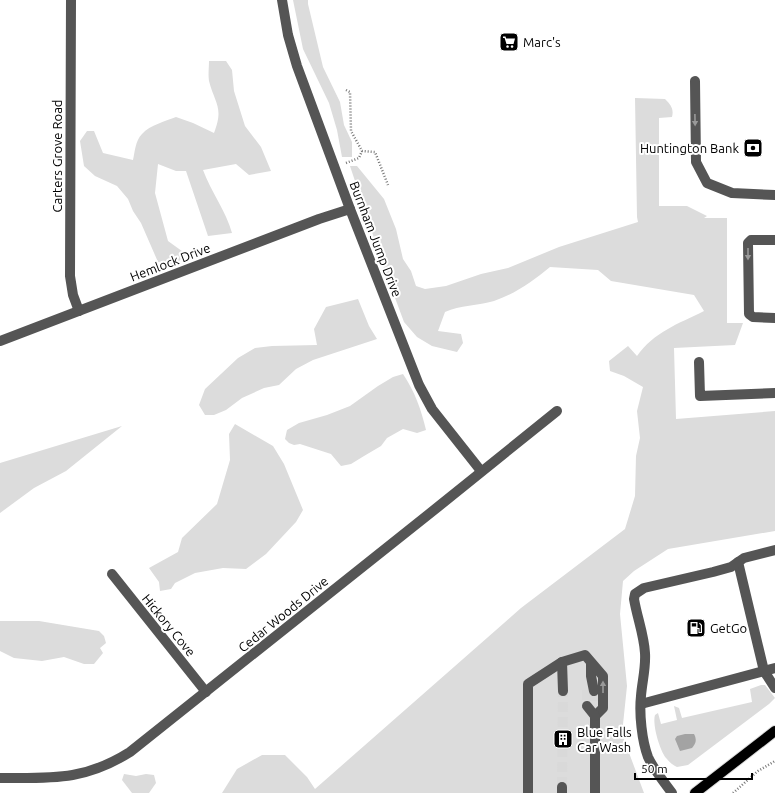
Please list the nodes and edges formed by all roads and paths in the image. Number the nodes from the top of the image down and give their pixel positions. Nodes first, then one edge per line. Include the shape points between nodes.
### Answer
1 (71, 0) edge
2 (282, 0) edge
3 (695, 81) dead end
4 (346, 90) dead end
5 (362, 151) junction
6 (334, 166) junction
7 (388, 185) dead end
8 (775, 195) edge
9 (350, 209) junction
10 (775, 240) edge
11 (79, 311) junction
12 (775, 318) edge
13 (0, 340) edge
14 (699, 362) dead end
15 (775, 393) edge
16 (557, 411) dead end
17 (481, 471) junction
18 (775, 550) edge
19 (738, 562) junction
20 (112, 574) dead end
21 (562, 662) junction
22 (591, 663) junction
23 (775, 668) edge
24 (764, 671) junction
25 (775, 688) edge
26 (590, 690) tunnel mouth
27 (563, 691) tunnel mouth
28 (206, 692) junction
29 (641, 704) junction
30 (590, 705) tunnel mouth
31 (594, 716) junction
32 (775, 731) edge
33 (775, 761) edge
34 (0, 778) edge
35 (528, 793) edge
36 (594, 793) edge
37 (672, 793) edge
38 (695, 793) edge
39 (733, 793) edge

1 - 11 street, Carters Grove Road via 70,276 72,295
2 - 6 street, Burnham Jump Drive via 297,66
3 -> 8 street via 696,162 707,183 732,193
4 - 5 path via 350,92 351,131
5 - 6 path via 359,158
5 - 7 path via 375,152
6 - 9 street, Burnham Jump Drive
9 - 11 street, Hemlock Drive
9 - 17 street, Burnham Jump Drive via 422,391 432,410
10 -> 12 street via 751,240 748,243 749,314 753,317
11 - 13 street, Hemlock Drive
14 - 15 street via 700,396
16 - 17 street, Cedar Woods Drive
17 - 28 street, Cedar Woods Drive
18 - 19 street
19 - 24 street
19 - 29 street via 714,572 644,588 635,594 645,652
20 - 28 street, Hickory Cove
21 - 22 street via 585,654
21 - 27 street
21 - 35 street via 528,684
22 - 26 street
31 -> 22 street via 603,708 603,676
23 - 24 street
24 - 25 street
24 - 29 street
28 - 34 street, Cedar Woods Drive via 130,752 105,766 57,778
29 - 37 street via 644,742 648,757
30 - 31 street
31 - 36 street
32 - 38 main road
33 - 39 path

